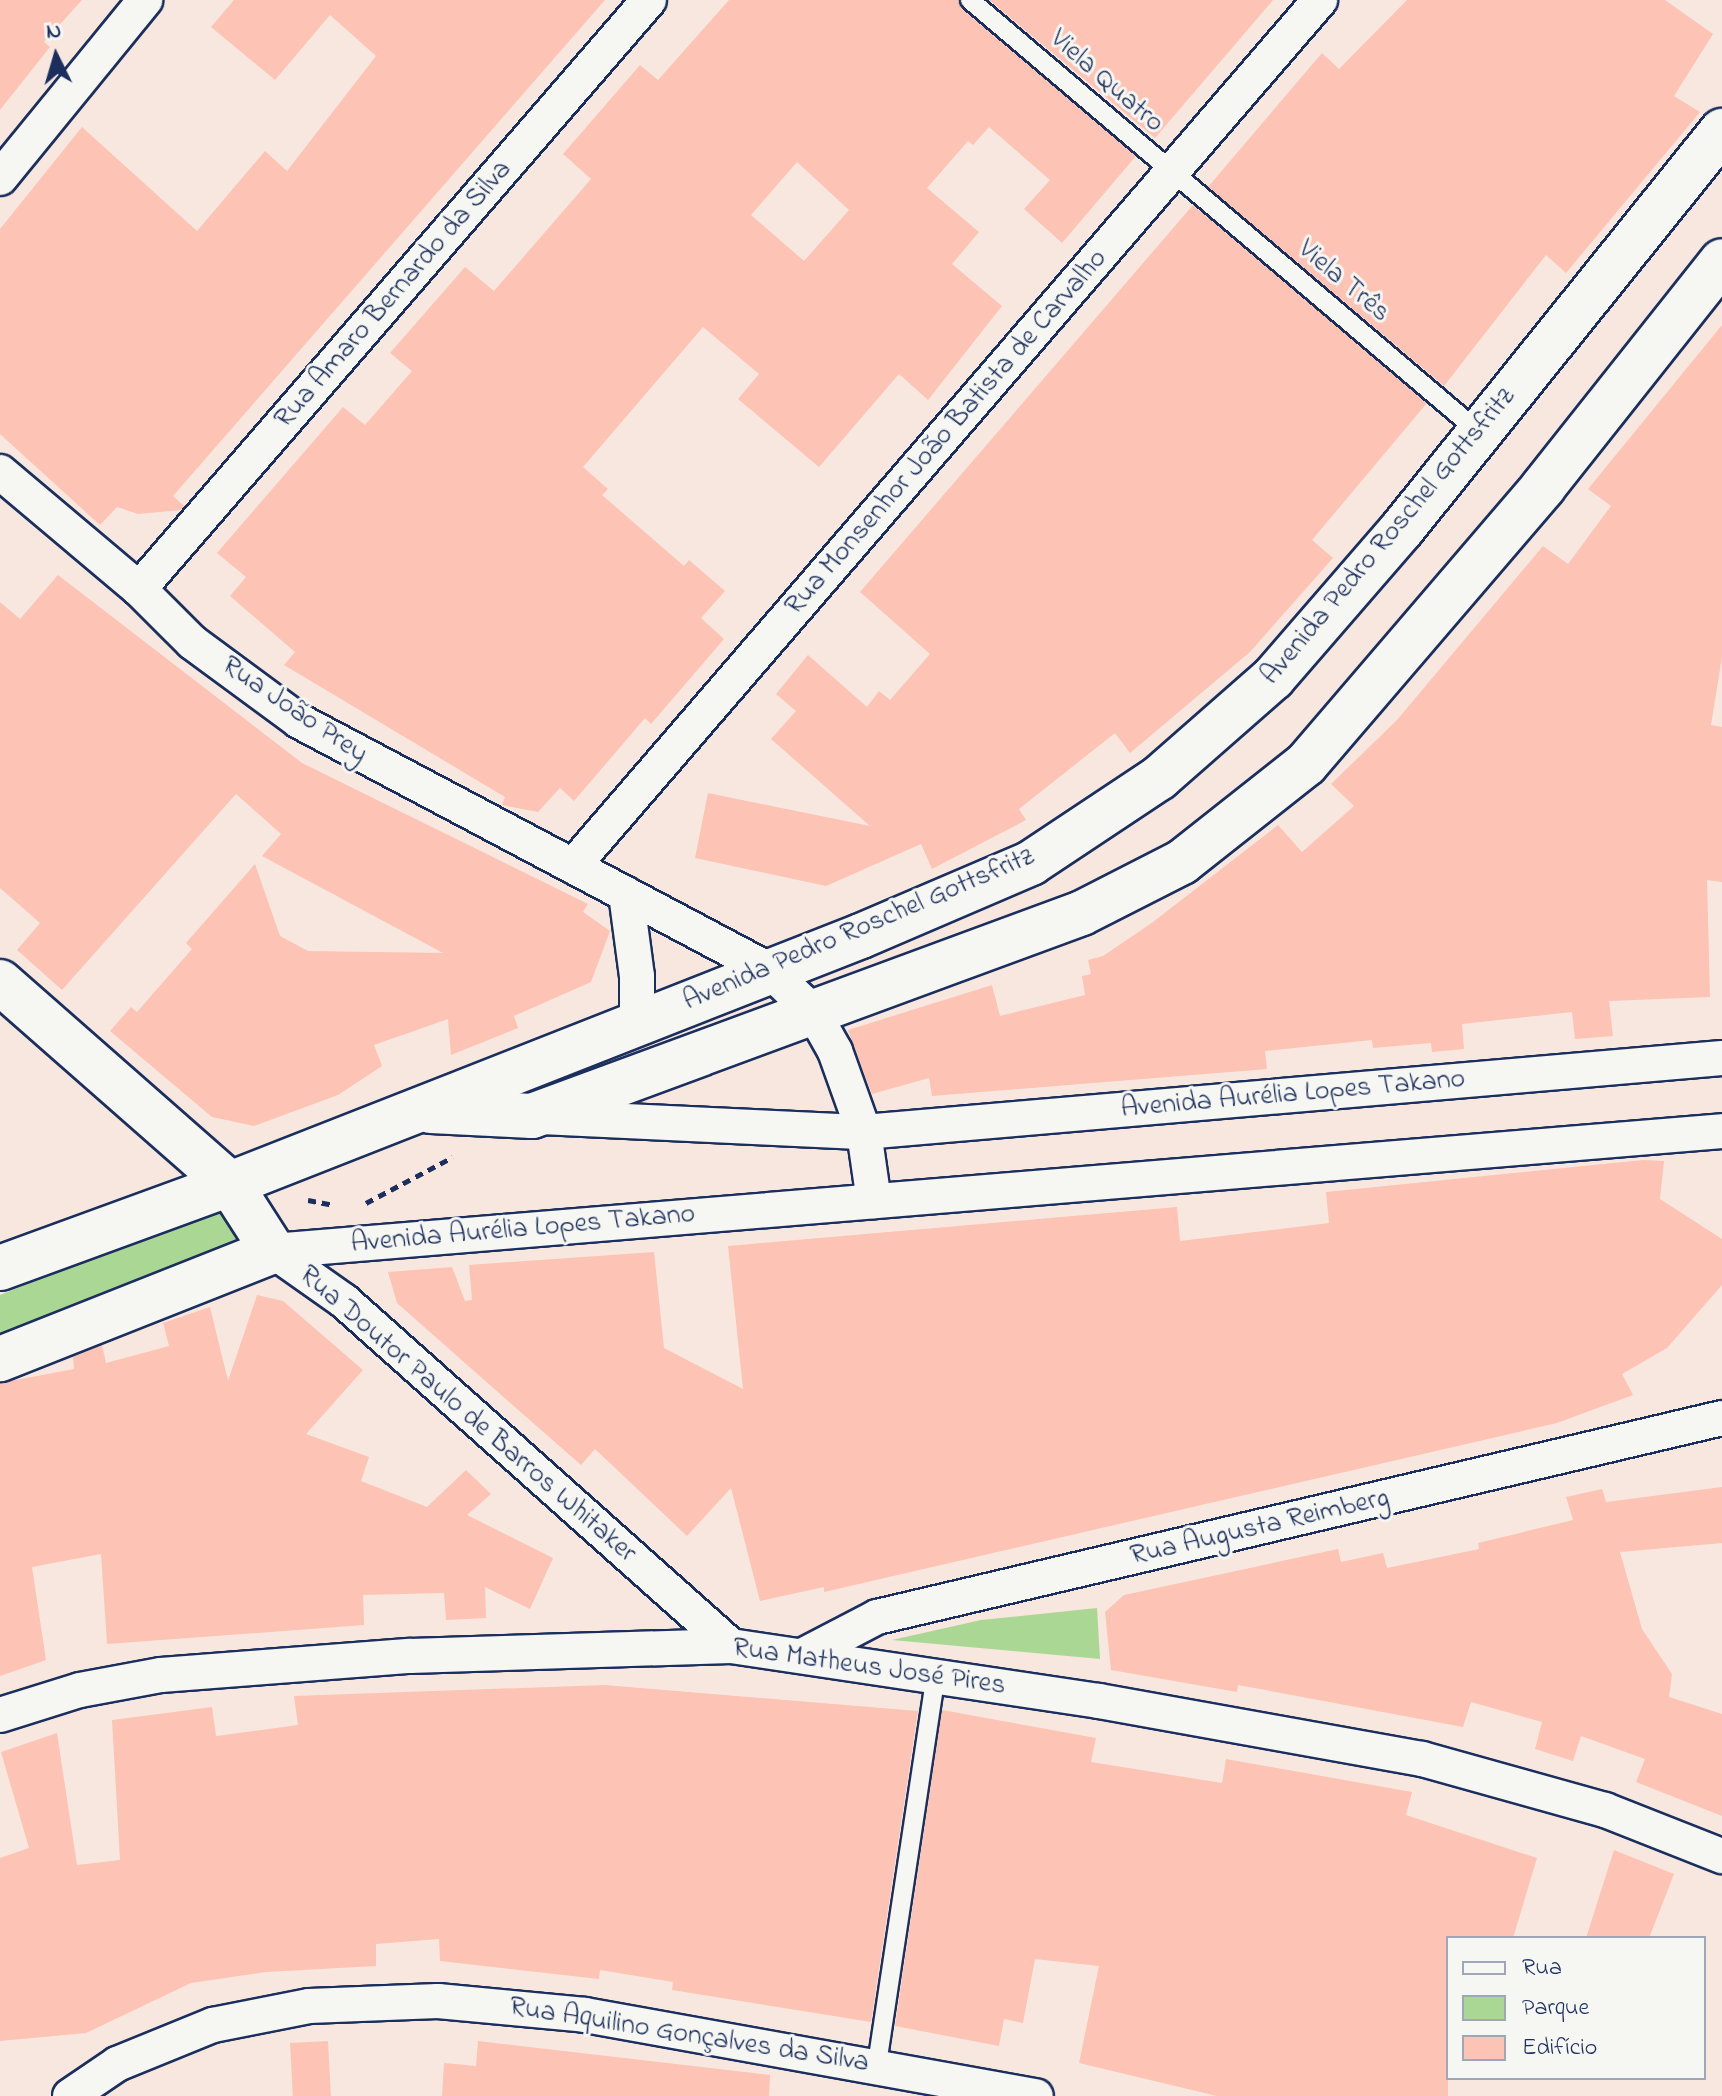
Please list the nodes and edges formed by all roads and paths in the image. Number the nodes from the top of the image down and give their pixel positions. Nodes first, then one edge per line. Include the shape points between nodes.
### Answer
1 (145, 0) edge
2 (649, 0) edge
3 (970, 0) edge
4 (1320, 0) edge
5 (1722, 131) edge
6 (1170, 175) junction
7 (0, 178) edge
8 (1722, 261) edge
9 (1480, 433) junction
10 (0, 472) edge
11 (139, 589) junction
12 (573, 866) junction
13 (626, 894) junction
14 (769, 970) junction
15 (0, 982) edge
16 (813, 1012) junction
17 (637, 1022) junction
18 (1722, 1058) edge
19 (417, 1110) junction
20 (532, 1116) junction
21 (1722, 1131) edge
22 (864, 1132) junction
23 (435, 1166) dead end
24 (230, 1184) junction
25 (874, 1201) junction
26 (354, 1210) dead end
27 (273, 1251) junction
28 (1, 1267) edge
29 (0, 1359) edge
30 (1722, 1418) edge
31 (731, 1646) junction
32 (804, 1655) junction
33 (935, 1679) junction
34 (0, 1715) edge
35 (1722, 1856) edge
36 (877, 2064) junction
37 (70, 2096) edge
38 (1036, 2096) edge

1 - 7 street
2 - 11 street, Rua Amaro Bernardo da Silva
3 - 6 lane, Viela Quatro
4 - 6 street, Rua Monsenhor João Batista de Carvalho
5 - 9 street, Avenida Pedro Roschel Gottsfritz
6 - 9 lane, Viela Três
6 - 12 street, Rua Monsenhor João Batista de Carvalho
8 - 16 street, Avenida Pedro Roschel Gottsfritz via 1503,535 1306,764 1182,862 1082,913
9 - 14 street, Avenida Pedro Roschel Gottsfritz via 1273,678 1159,778 1031,863
10 - 11 street, Rua João Prey
11 - 12 street, Rua João Prey via 192,642 299,721
12 - 13 street, Rua João Prey
13 - 14 street, Rua João Prey
13 - 17 street via 636,962
14 - 16 street, Rua João Prey
14 - 17 street, Avenida Pedro Roschel Gottsfritz
15 - 24 street, Rua Doutor Paulo de Barros Whitaker
16 - 20 street, Avenida Pedro Roschel Gottsfritz
16 - 22 street, Rua João Prey via 835,1051
17 - 19 street, Avenida Pedro Roschel Gottsfritz
18 - 22 street, Avenida Aurélia Lopes Takano
19 - 20 street, Avenida Aurélia Lopes Takano
19 - 24 street, Avenida Aurélia Lopes Takano
20 - 22 street, Avenida Aurélia Lopes Takano
21 - 25 street, Avenida Aurélia Lopes Takano
22 - 25 street
23 - 26 path
24 - 27 street, Rua Doutor Paulo de Barros Whitaker
24 - 28 street, Avenida Aurélia Lopes Takano
25 - 27 street, Avenida Aurélia Lopes Takano
27 - 29 street, Avenida Aurélia Lopes Takano
27 - 31 street, Rua Doutor Paulo de Barros Whitaker via 344,1301
30 - 32 street, Rua Augusta Reimberg via 877,1617
31 - 32 street, Rua Matheus José Pires
31 - 34 street, Rua Matheus José Pires via 410,1656 161,1675 80,1690
32 - 33 street, Rua Matheus José Pires
33 - 35 street, Rua Matheus José Pires via 1099,1701 1422,1759 1605,1810
33 - 36 lane
36 - 37 street, Rua Aquilino Gonçalves da Silva via 585,2015 438,2001 375,2002 309,2006 213,2025 117,2064
36 - 38 street, Rua Aquilino Gonçalves da Silva

